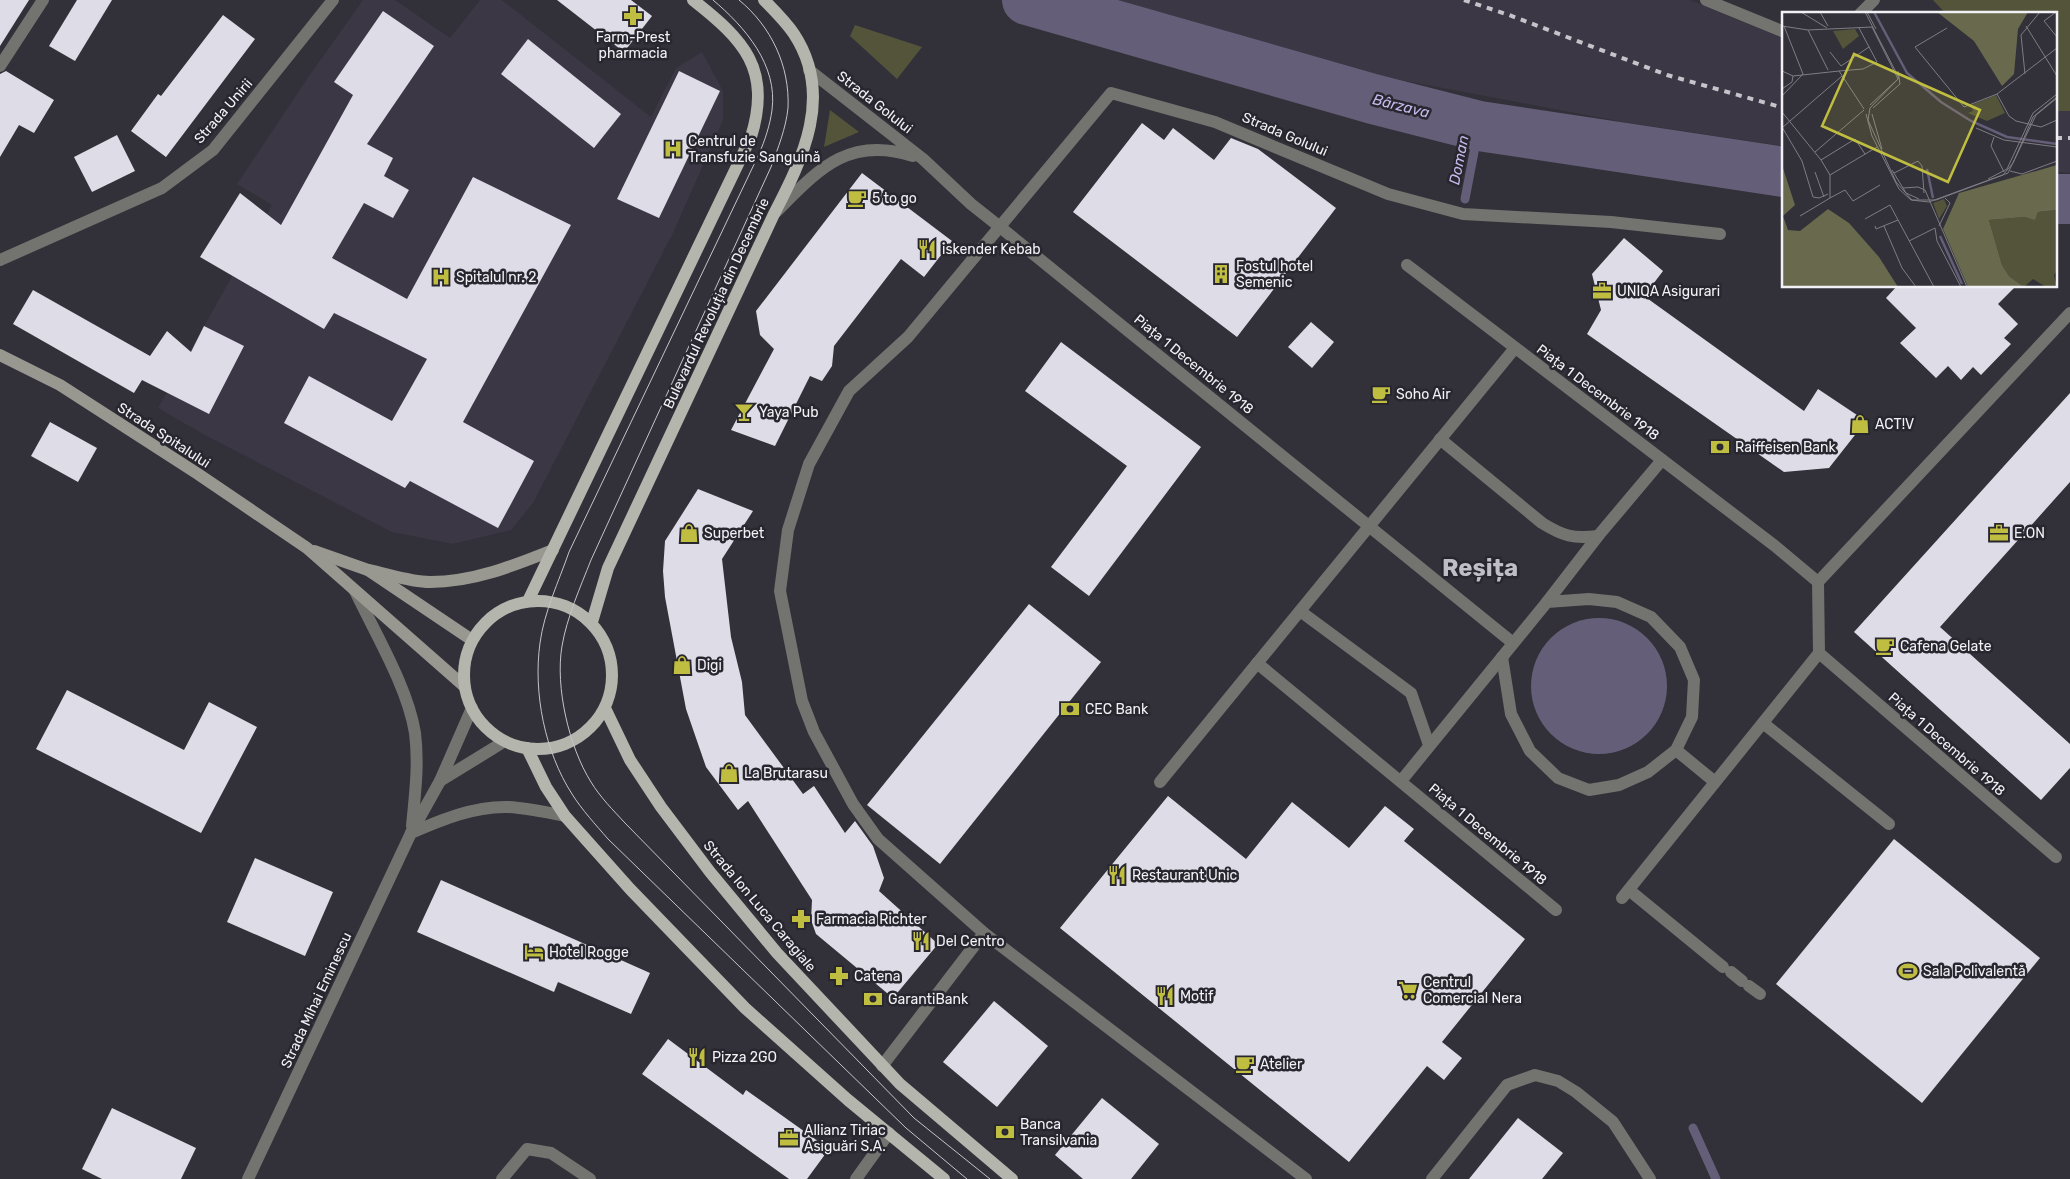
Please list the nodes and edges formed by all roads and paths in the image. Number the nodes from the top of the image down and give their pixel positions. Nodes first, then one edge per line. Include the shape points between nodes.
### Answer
1 (43, 0) edge
2 (333, 0) edge
3 (693, 0) edge
4 (764, 0) edge
5 (1706, 0) edge
6 (1874, 0) edge
7 (1862, 12) edge
8 (1782, 31) edge
9 (0, 66) edge
10 (809, 70) junction
11 (923, 159) junction
12 (774, 214) junction
13 (1000, 227) junction
14 (1720, 234) dead end
15 (0, 260) edge
16 (1407, 265) dead end
17 (2070, 313) edge
18 (1515, 348) junction
19 (0, 355) edge
20 (1440, 439) junction
21 (1662, 460) junction
22 (1370, 526) junction
23 (1598, 536) junction
24 (307, 548) junction
25 (553, 550) junction
26 (368, 570) junction
27 (1818, 582) junction
28 (355, 591) junction
29 (528, 601) junction
30 (1547, 602) junction
31 (1300, 611) junction
32 (592, 622) junction
33 (472, 640) junction
34 (1513, 642) junction
35 (1819, 653) junction
36 (1502, 657) junction
37 (1257, 663) junction
38 (464, 686) junction
39 (472, 708) junction
40 (605, 708) junction
41 (1763, 723) junction
42 (505, 741) junction
43 (1430, 745) junction
44 (527, 748) junction
45 (1676, 750) junction
46 (440, 781) junction
47 (1400, 781) junction
48 (1160, 782) dead end
49 (1716, 782) junction
50 (565, 816) junction
51 (1889, 824) dead end
52 (411, 833) junction
53 (2056, 857) dead end
54 (1556, 910) dead end
55 (984, 933) junction
56 (1760, 994) dead end
57 (882, 1066) junction
58 (889, 1133) junction
59 (248, 1179) edge
60 (502, 1179) edge
61 (590, 1179) edge
62 (856, 1179) edge
63 (944, 1179) edge
64 (1012, 1179) edge
65 (1306, 1179) edge
66 (1432, 1179) edge
67 (1650, 1179) edge

1 - 9 street
2 - 15 street, Strada Unirii via 213,150 162,188
3 - 25 main road via 742,44 759,90 757,117 751,137
4 - 10 main road, Bulevardul Revoluția din Decembrie via 794,34
5 - 8 street
6 - 7 street
10 - 11 street, Strada Golului
10 - 12 main road, Bulevardul Revoluția din Decembrie via 814,102 812,121 796,172
11 - 12 street, Strada Golului via 876,148 847,156 831,162
11 - 13 street, Strada Golului
12 - 32 main road, Bulevardul Revoluția din Decembrie via 608,568
13 - 14 street, Strada Golului via 1111,93 1215,122 1388,194 1463,214 1611,222
13 - 22 street, Piața 1 Decembrie 1918
13 - 55 street via 908,337 849,391 809,464 788,530 780,591 802,701 814,732 853,804 878,839
16 - 18 street, Piața 1 Decembrie 1918
17 - 27 street
18 - 20 street, Piața 1 Decembrie 1918
18 - 21 street, Piața 1 Decembrie 1918
19 - 24 main road, Strada Spitalului via 60,385
20 - 22 street, Piața 1 Decembrie 1918
20 - 23 street via 1542,523 1560,534 1578,538
21 - 23 street, Piața 1 Decembrie 1918
21 - 27 street, Piața 1 Decembrie 1918
22 - 31 street, Piața 1 Decembrie 1918
22 - 34 street, Piața 1 Decembrie 1918
23 - 30 street, Piața 1 Decembrie 1918
24 - 26 main road, Strada Spitalului
24 - 28 main road, Strada Spitalului
25 - 26 main road via 471,578 428,582
25 - 29 main road
26 - 33 main road, Strada Spitalului
27 - 35 street
28 - 38 main road, Strada Spitalului
28 - 52 street, Strada Mihai Eminescu via 404,696 414,731 418,763
29 - 32 main road via 562,604
29 - 33 main road via 506,608 486,621
30 - 34 street, Piața 1 Decembrie 1918
30 - 45 street via 1589,599 1617,602 1651,617 1680,647 1694,680 1692,717
31 - 37 street, Piața 1 Decembrie 1918
31 - 43 street via 1411,692
32 - 40 main road via 605,641 612,663 612,686
33 - 38 main road via 465,662
34 - 36 street, Piața 1 Decembrie 1918
35 - 41 street
35 - 53 street, Piața 1 Decembrie 1918
36 - 43 street, Piața 1 Decembrie 1918
36 - 45 street via 1511,714 1530,751 1558,778 1589,790 1619,785 1648,772
37 - 47 street, Piața 1 Decembrie 1918
37 - 48 street, Piața 1 Decembrie 1918
38 - 39 main road
39 - 42 main road via 486,727
39 - 46 street, Strada Mihai Eminescu
40 - 44 main road via 591,727 572,741 551,748
40 - 57 main road, Strada Ion Luca Caragiale via 635,768 710,872 777,953
41 - 49 street
41 - 51 street
42 - 44 main road
42 - 46 street, Strada Mihai Eminescu
43 - 47 street, Piața 1 Decembrie 1918
44 - 50 main road
45 - 49 street
46 - 52 street, Strada Mihai Eminescu
47 - 54 street, Piața 1 Decembrie 1918
49 - 56 street via 1625,894
50 - 52 street via 506,807 459,814
50 - 58 main road via 630,889 745,1008
52 - 59 street, Strada Mihai Eminescu
55 - 57 street
55 - 65 street
57 - 64 main road, Strada Ion Luca Caragiale via 923,1106
58 - 62 street
58 - 63 main road
60 - 61 street via 527,1149 551,1153
66 - 67 street via 1507,1085 1535,1075 1558,1081 1613,1122

